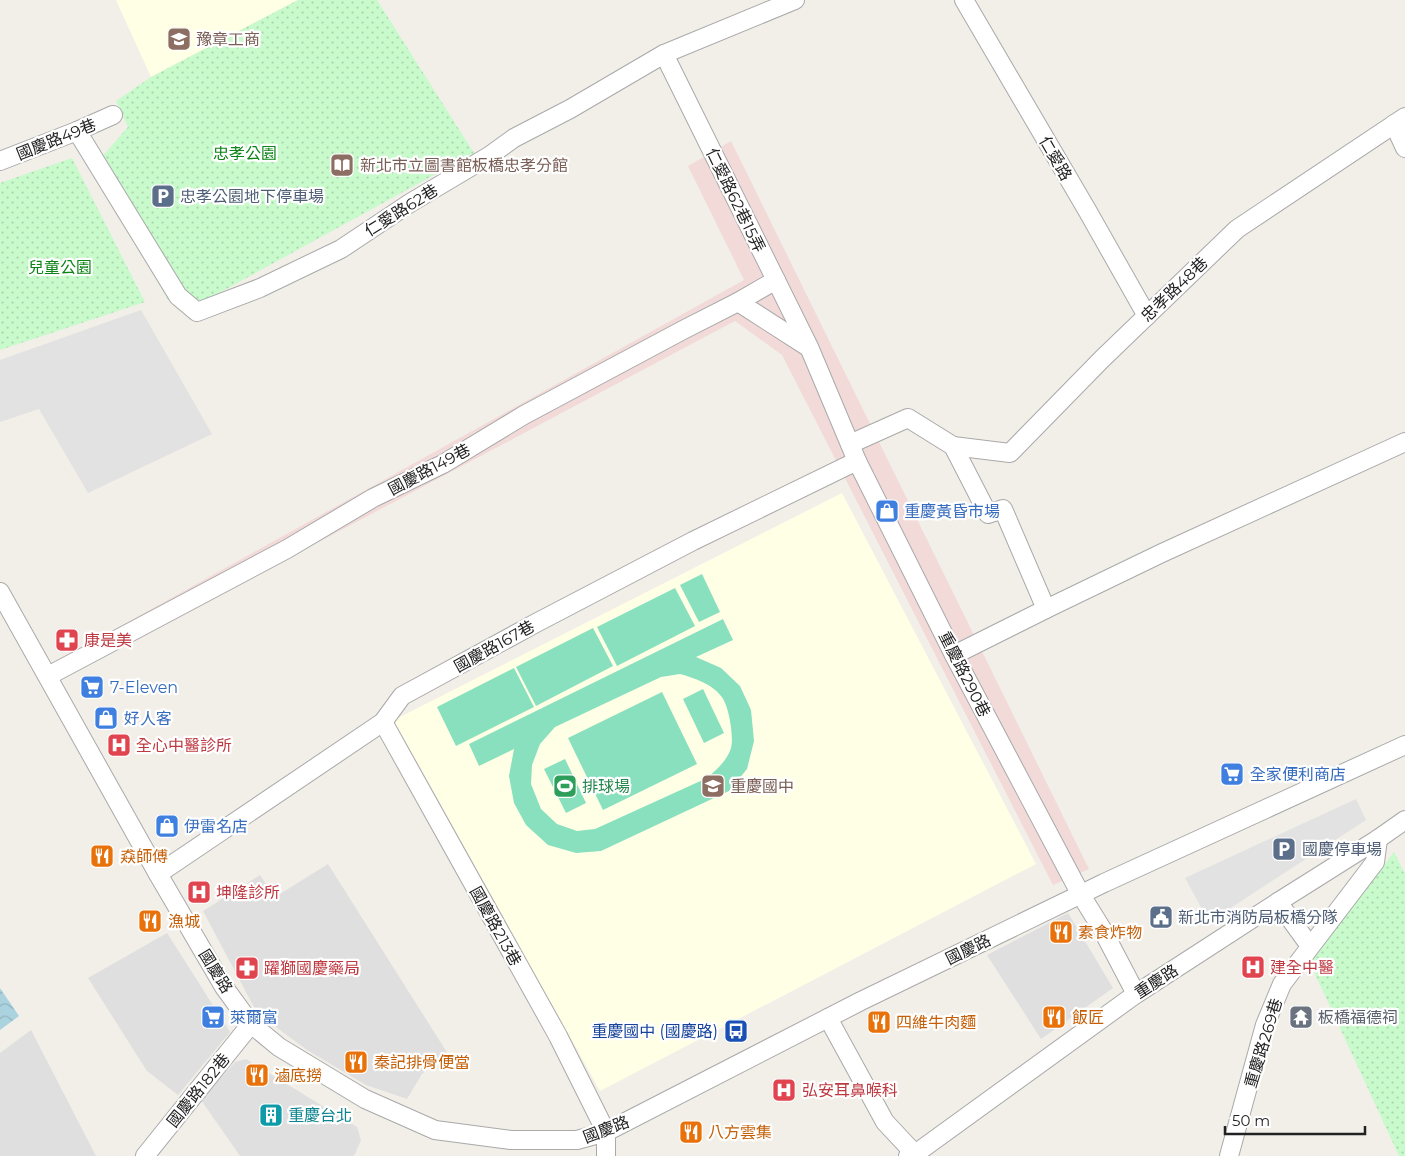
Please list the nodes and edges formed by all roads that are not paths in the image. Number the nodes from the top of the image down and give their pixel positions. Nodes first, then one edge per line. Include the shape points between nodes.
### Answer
1 (795, 0) edge
2 (964, 0) edge
3 (664, 54) junction
4 (113, 116) dead end
5 (1400, 120) edge
6 (77, 131) junction
7 (1405, 148) edge
8 (0, 162) edge
9 (776, 280) junction
10 (738, 302) junction
11 (1147, 316) junction
12 (809, 347) junction
13 (1405, 442) edge
14 (850, 444) junction
15 (953, 446) junction
16 (857, 461) junction
17 (0, 592) edge
18 (1046, 609) junction
19 (954, 655) junction
20 (48, 676) junction
21 (382, 722) junction
22 (1405, 745) edge
23 (1405, 820) edge
24 (1378, 839) junction
25 (158, 874) junction
26 (1081, 895) junction
27 (1278, 902) junction
28 (1310, 946) junction
29 (1136, 994) junction
30 (828, 1018) junction
31 (251, 1024) junction
32 (606, 1132) junction
33 (1231, 1153) edge
34 (912, 1155) edge
35 (146, 1156) edge
36 (606, 1156) edge

1 - 3 street, 仁愛路62巷
2 - 11 street, 仁愛路
3 - 6 street, 仁愛路62巷 via 514,138 340,249 260,288 197,312 178,296
3 - 9 street, 仁愛路62巷15弄
4 - 6 street, 國慶路49巷
5 - 7 street
5 - 11 street, 忠孝路48巷 via 1237,229
6 - 8 street, 國慶路49巷
9 - 10 street, 國慶路149巷
9 - 12 street, 仁愛路62巷15弄
10 - 12 street
10 - 20 street, 國慶路149巷
11 - 15 street, 忠孝路48巷 via 1010,453
12 - 14 street, 重慶路290巷
13 - 18 street
14 - 15 street via 908,418
14 - 16 street, 重慶路290巷
15 - 18 street via 988,514 1003,509
16 - 19 street, 重慶路290巷
16 - 21 street, 國慶路167巷 via 693,541 402,696
17 - 20 street, 國慶路
18 - 19 street
19 - 26 street, 重慶路290巷
20 - 25 street, 國慶路
21 - 25 street, 國慶路167巷
21 - 32 street, 國慶路213巷 via 558,1036
22 - 26 street, 國慶路
23 - 24 street, 重慶路
24 - 27 street, 重慶路
24 - 28 street, 重慶路269巷 via 1375,862
25 - 31 street, 國慶路 via 224,987
26 - 29 street, 重慶路290巷
26 - 30 street, 國慶路
27 - 28 street
27 - 29 street, 重慶路
28 - 33 street, 重慶路269巷 via 1282,984 1265,1025
29 - 34 street, 重慶路
30 - 32 street, 國慶路
30 - 34 street via 885,1122
31 - 32 street, 國慶路 via 279,1047 364,1099 435,1130 511,1140 577,1140
31 - 35 street, 國慶路182巷
32 - 36 street

